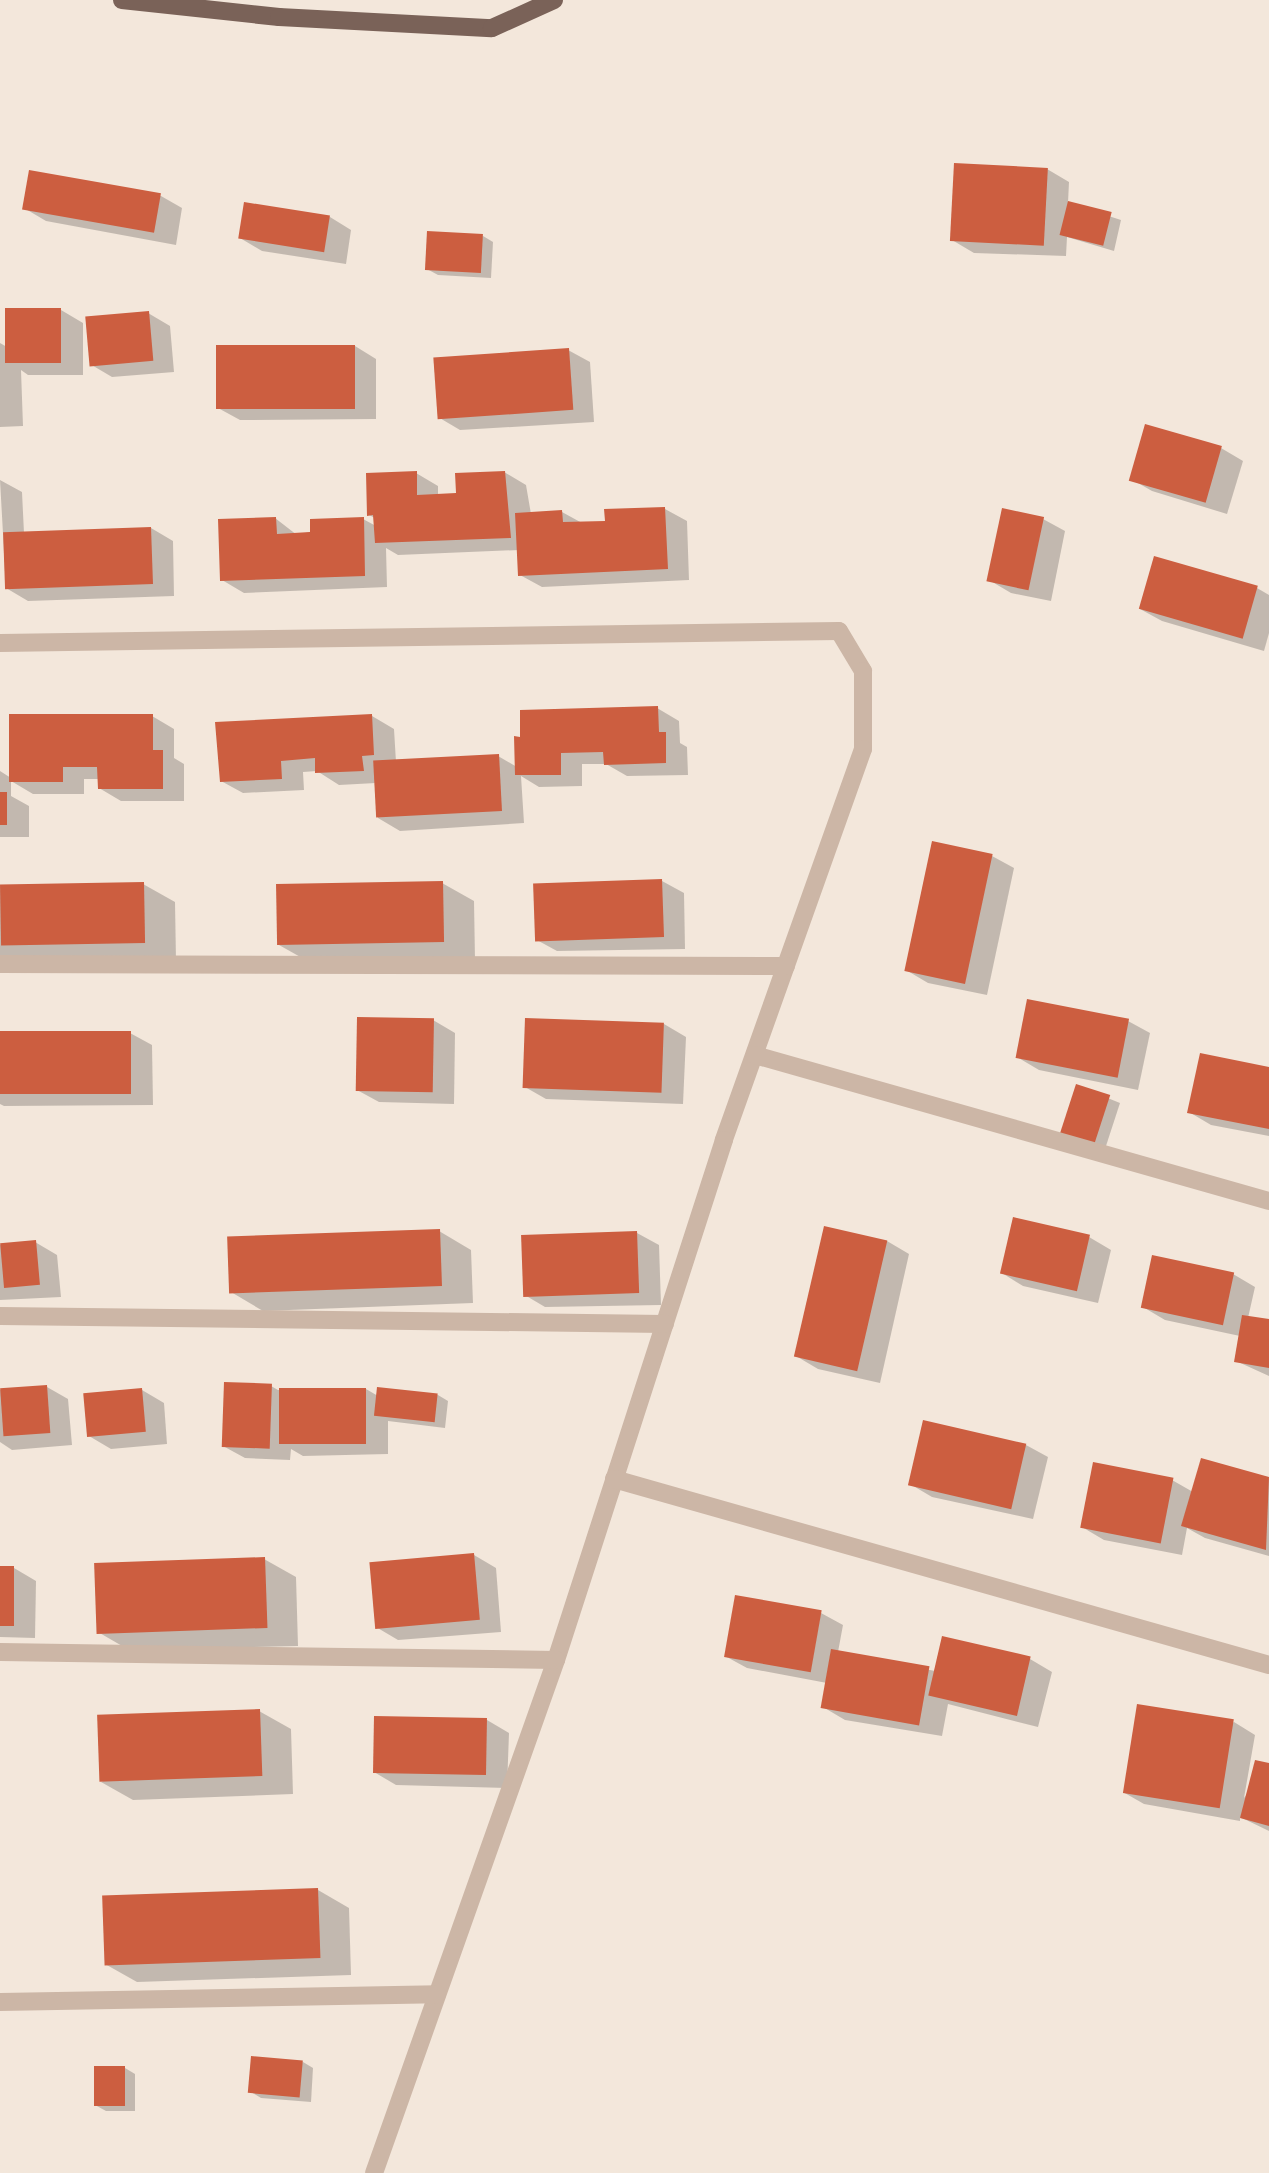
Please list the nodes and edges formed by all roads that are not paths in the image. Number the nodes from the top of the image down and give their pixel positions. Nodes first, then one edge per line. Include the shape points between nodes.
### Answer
1 (122, 0) edge
2 (554, 0) edge
3 (0, 643) edge
4 (0, 964) edge
5 (786, 967) junction
6 (755, 1055) junction
7 (1269, 1201) edge
8 (0, 1316) edge
9 (665, 1324) junction
10 (614, 1479) junction
11 (0, 1652) edge
12 (556, 1660) junction
13 (1269, 1665) edge
14 (437, 1994) junction
15 (0, 2002) edge
16 (374, 2173) edge

1 - 2 main road via 279,17 492,28
3 - 5 street via 839,631 863,671 863,749
4 - 5 street
5 - 6 street
6 - 7 street
6 - 9 street
8 - 9 street
9 - 10 street
10 - 12 street
10 - 13 street
11 - 12 street
12 - 14 street
14 - 15 street
14 - 16 street

